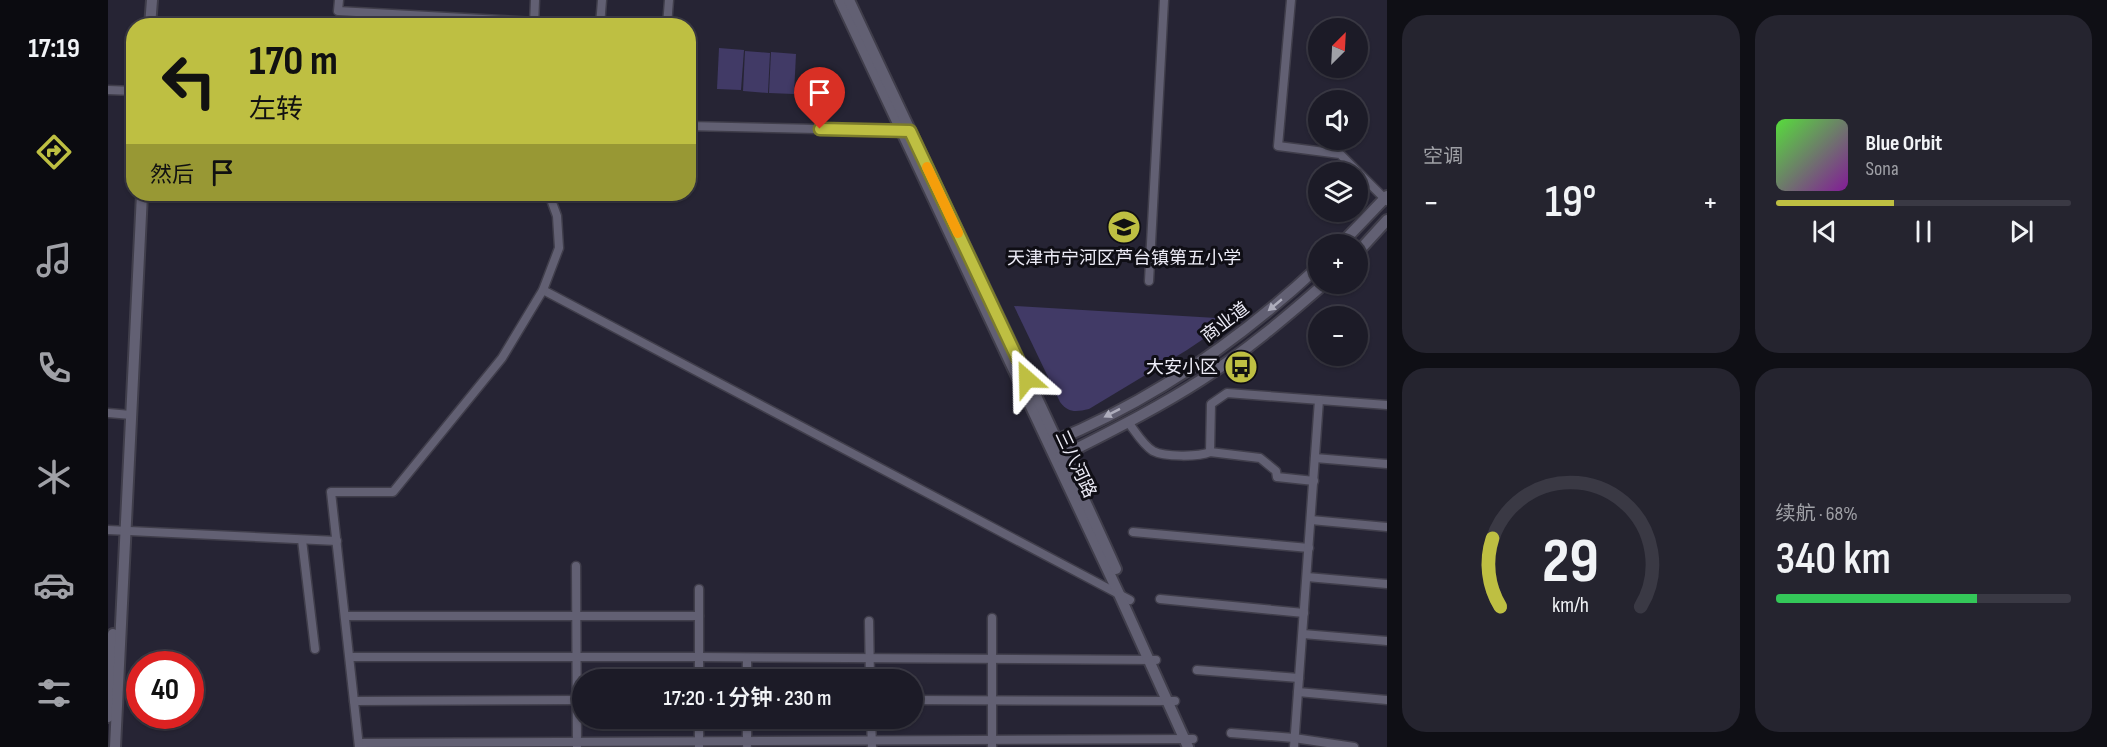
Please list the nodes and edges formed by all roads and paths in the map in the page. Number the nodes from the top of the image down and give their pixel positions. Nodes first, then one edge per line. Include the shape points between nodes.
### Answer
1 (145, 0) edge
2 (152, 0) edge
3 (339, 0) edge
4 (535, 0) edge
5 (602, 0) edge
6 (669, 0) edge
7 (840, 0) edge
8 (849, 0) edge
9 (1164, 0) edge
10 (1291, 0) edge
11 (144, 18) edge
12 (151, 18) edge
13 (444, 18) edge
14 (534, 18) edge
15 (601, 18) edge
16 (668, 18) edge
17 (108, 90) edge
18 (126, 91) edge
19 (696, 126) edge
20 (906, 131) junction
21 (1386, 198) edge
22 (135, 201) edge
23 (142, 201) edge
24 (552, 201) edge
25 (1387, 220) edge
26 (1351, 234) edge
27 (1368, 241) edge
28 (1308, 276) edge
29 (1149, 280) dead end
30 (543, 290) junction
31 (1312, 294) edge
32 (1319, 400) junction
33 (1387, 405) edge
34 (108, 413) edge
35 (128, 415) junction
36 (1128, 422) junction
37 (1053, 441) junction
38 (1210, 452) junction
39 (1060, 457) junction
40 (1316, 458) junction
41 (1387, 464) edge
42 (1314, 481) junction
43 (1311, 520) junction
44 (1387, 527) edge
45 (117, 530) edge
46 (1133, 532) dead end
47 (302, 540) junction
48 (337, 541) junction
49 (1309, 548) junction
50 (576, 566) dead end
51 (1307, 577) junction
52 (1387, 584) edge
53 (699, 589) dead end
54 (1119, 594) junction
55 (1160, 599) dead end
56 (1130, 600) junction
57 (1304, 613) junction
58 (345, 616) junction
59 (576, 616) junction
60 (699, 616) junction
61 (992, 618) dead end
62 (869, 621) dead end
63 (1303, 634) junction
64 (1387, 641) edge
65 (315, 649) dead end
66 (350, 657) junction
67 (576, 657) junction
68 (699, 657) junction
69 (747, 658) junction
70 (991, 658) junction
71 (869, 659) junction
72 (1152, 660) junction
73 (577, 669) edge
74 (699, 669) edge
75 (747, 669) edge
76 (869, 669) edge
77 (1197, 670) dead end
78 (1299, 678) junction
79 (1298, 692) junction
80 (572, 700) edge
81 (923, 700) edge
82 (992, 700) junction
83 (1387, 700) edge
84 (354, 701) junction
85 (1171, 701) junction
86 (108, 717) edge
87 (578, 729) edge
88 (699, 729) edge
89 (747, 729) edge
90 (871, 729) edge
91 (1231, 733) dead end
92 (1191, 743) edge
93 (1294, 743) edge
94 (872, 744) edge
95 (992, 744) edge
96 (359, 745) edge
97 (577, 745) edge
98 (699, 745) edge
99 (747, 745) edge
100 (115, 747) edge
101 (1354, 747) edge

1 - 11 street
2 - 12 street
3 - 13 street via 338,11
4 - 14 street
5 - 15 street
6 - 16 street
7 - 20 street, 三八河路
8 - 20 street, 三八河路
9 - 29 street
10 - 21 street via 1278,146 1340,154
17 - 18 street
19 - 20 street
20 - 37 street, 三八河路
21 - 26 street
22 - 35 street
23 - 35 street
24 - 30 street via 557,216 559,248
25 - 27 street
28 -> 37 street, 商业道 via 1190,369 1113,413
30 - 48 street via 502,358 393,492 331,492
30 - 54 street
31 - 36 street, 商业道 via 1241,353
32 - 33 street
32 - 38 street via 1227,393 1211,404
32 - 40 street
34 - 35 street
35 - 45 street
36 - 38 street via 1153,451 1171,455
36 - 39 street, 商业道
37 - 39 street, 三八河路
38 - 42 street via 1260,458 1276,471 1277,477
39 - 54 street, 三八河路
39 - 56 street, 三八河路
40 - 41 street
40 - 42 street
42 - 43 street
43 - 44 street
43 - 49 street
45 - 47 street
45 - 86 street
45 - 100 street
46 - 49 street
47 - 48 street
47 - 65 street
48 - 58 street
49 - 51 street
50 - 59 street
51 - 52 street
51 - 57 street
53 - 60 street
54 - 56 street
54 - 72 street, 三八河路
55 - 57 street
56 - 72 street, 三八河路
57 - 63 street
58 - 59 street
58 - 66 street
59 - 60 street
59 - 67 street
60 - 68 street
61 - 70 street
62 - 71 street
63 - 64 street
63 - 78 street
66 - 67 street
66 - 84 street
67 - 68 street
67 - 73 street
68 - 69 street
68 - 74 street
69 - 71 street
69 - 75 street
70 - 71 street
70 - 72 street
70 - 82 street
71 - 76 street
72 - 85 street, 三八河路
77 - 78 street
78 - 79 street
79 - 83 street
79 - 93 street
80 - 84 street
81 - 82 street
82 - 85 street
82 - 95 street
84 - 96 street
85 - 92 street, 三八河路
87 - 97 street
88 - 98 street
89 - 99 street
90 - 94 street
91 - 93 street
92 - 95 street
93 - 101 street
94 - 95 street
94 - 99 street
96 - 97 street
97 - 98 street
98 - 99 street

